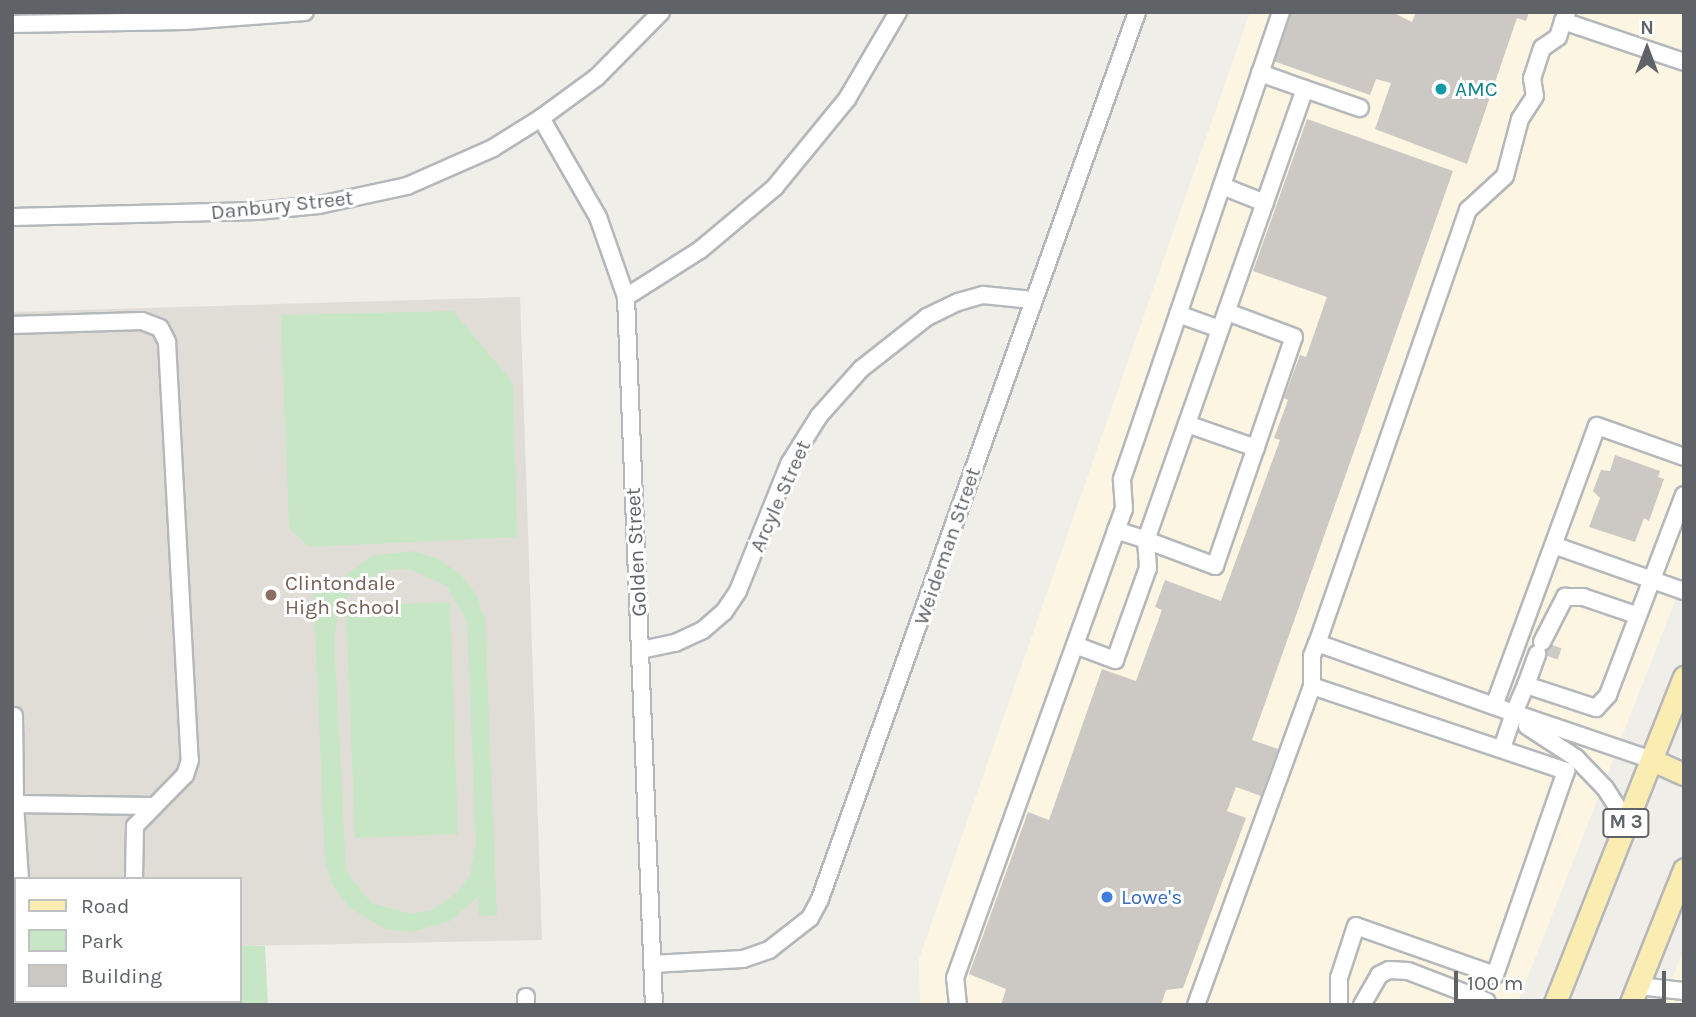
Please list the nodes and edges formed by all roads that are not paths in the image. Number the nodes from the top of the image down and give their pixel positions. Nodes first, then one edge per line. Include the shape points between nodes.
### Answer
1 (305, 12) edge
2 (661, 12) edge
3 (898, 12) edge
4 (1137, 12) edge
5 (1281, 12) edge
6 (1565, 17) edge
7 (12, 24) edge
8 (1684, 44) edge
9 (1680, 61) edge
10 (1260, 73) junction
11 (1305, 89) junction
12 (1360, 108) dead end
13 (541, 118) junction
14 (1222, 186) junction
15 (1265, 203) junction
16 (12, 217) edge
17 (626, 297) junction
18 (1033, 300) junction
19 (1227, 312) junction
20 (1178, 314) junction
21 (12, 325) edge
22 (1220, 329) junction
23 (1187, 424) junction
24 (1256, 448) junction
25 (1684, 457) edge
26 (1684, 495) edge
27 (1116, 530) junction
28 (1146, 540) junction
29 (1556, 546) junction
30 (1654, 580) junction
31 (1539, 587) junction
32 (1684, 591) edge
33 (1565, 597) junction
34 (1636, 615) junction
35 (1317, 643) junction
36 (1075, 645) junction
37 (641, 650) junction
38 (1684, 677) edge
39 (1526, 685) junction
40 (1312, 686) junction
41 (1494, 706) junction
42 (14, 716) edge
43 (1513, 717) junction
44 (1502, 748) junction
45 (1652, 760) junction
46 (1684, 774) edge
47 (15, 804) junction
48 (151, 806) junction
49 (1627, 821) junction
50 (1683, 872) edge
51 (20, 877) edge
52 (134, 877) edge
53 (652, 964) junction
54 (1495, 975) junction
55 (1684, 991) edge
56 (1634, 995) edge
57 (1486, 1003) edge
58 (654, 1005) edge
59 (958, 1005) edge
60 (1196, 1005) edge
61 (1339, 1005) edge
62 (1362, 1005) edge
63 (1554, 1005) edge

1 - 7 street via 185,21
2 - 13 street, Danbury Street via 597,77
3 - 17 street via 846,99 775,187 700,250
4 - 18 street, Weideman Street
5 - 10 street
6 - 9 street
6 - 35 street via 1558,37 1542,48 1532,78 1535,96 1520,118 1505,176 1468,210
8 - 9 street
10 - 11 street
10 - 14 street
11 - 12 street
11 - 15 street
13 - 16 street, Danbury Street via 449,170 407,186 330,203 257,211
13 - 17 street, Golden Street via 598,218
14 - 15 street
14 - 20 street
15 - 19 street
17 - 37 street, Golden Street
18 - 37 street, Arcyle Street via 994,295 958,302 927,317 877,354 841,390 804,438 778,489 738,591 724,612 684,639
18 - 53 street, Weideman Street via 846,835 810,918 769,950 743,960
19 - 22 street
19 - 24 street via 1294,337
20 - 22 street
20 - 27 street via 1122,479 1124,509
21 - 48 street via 142,321 153,323 165,334 190,760 185,775
22 - 23 street
23 - 24 street
23 - 28 street
24 - 28 street via 1215,566
25 - 29 street via 1597,426
26 - 30 street
27 - 28 street
27 - 36 street
28 - 36 street via 1148,568 1115,660
29 - 30 street
29 - 31 street
30 - 32 street
30 - 34 street via 1644,590
31 - 33 street
31 - 41 street
33 - 34 street via 1583,597
33 - 39 street
34 - 39 street via 1608,695 1596,708
35 - 40 street
35 - 41 street
36 - 59 street via 955,978
37 - 53 street, Golden Street
38 - 45 main road, M 3
39 - 43 street
40 - 44 street
40 - 60 street
41 - 43 street
42 - 47 street
43 - 44 street
43 - 45 street
43 - 49 street via 1562,745 1605,788
44 - 54 street via 1566,771
45 - 46 main road
45 - 49 main road, M 3
47 - 48 street
47 - 51 street
48 - 52 street via 135,826
49 - 63 main road, M 3
50 - 56 main road
53 - 58 street, Golden Street
54 - 57 street
54 - 61 street via 1356,926 1339,978
55 - 56 street
57 - 62 street via 1408,971 1389,970 1379,975

